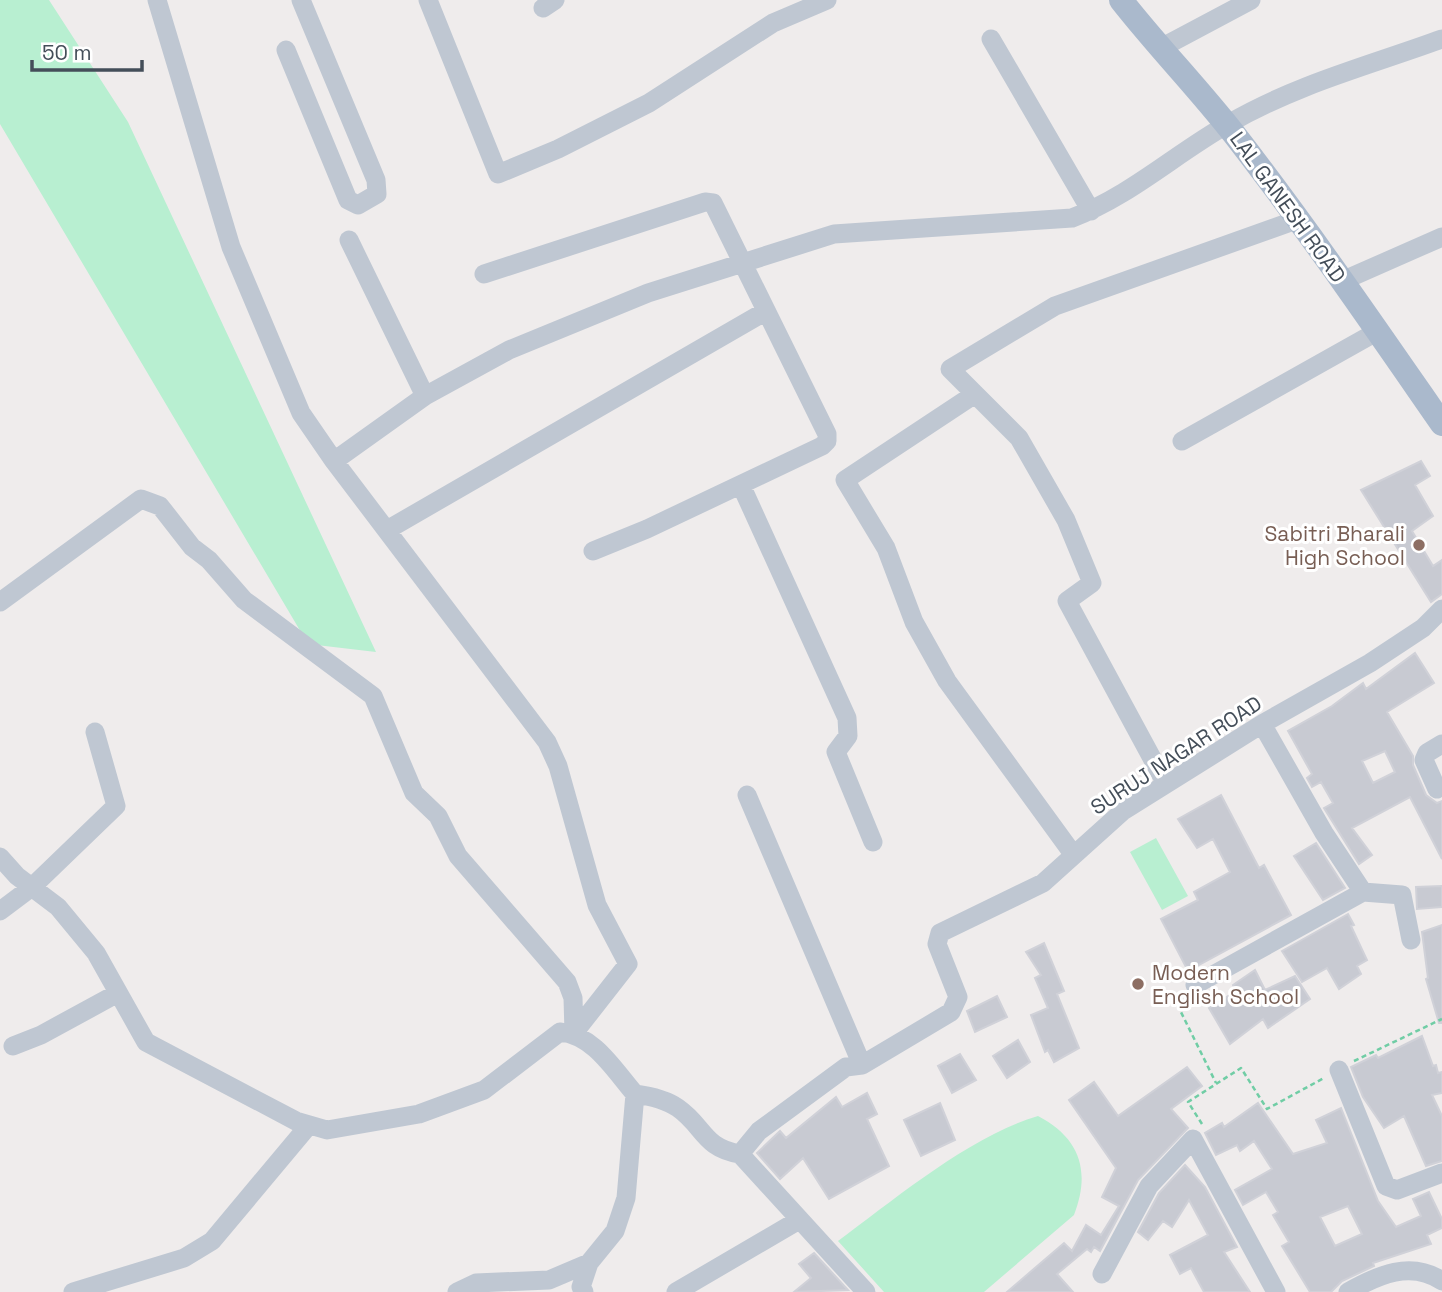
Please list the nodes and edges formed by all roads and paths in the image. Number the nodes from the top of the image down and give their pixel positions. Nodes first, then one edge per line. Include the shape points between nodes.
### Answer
1 (157, 0) edge
2 (301, 0) edge
3 (428, 0) edge
4 (827, 0) edge
5 (1121, 0) edge
6 (1251, 0) edge
7 (1442, 38) edge
8 (991, 39) dead end
9 (1159, 49) junction
10 (286, 50) dead end
11 (1227, 125) junction
12 (1091, 211) junction
13 (1299, 219) junction
14 (1442, 237) edge
15 (349, 240) dead end
16 (744, 262) junction
17 (484, 274) dead end
18 (1342, 281) junction
19 (766, 311) junction
20 (1378, 331) junction
21 (975, 394) junction
22 (425, 396) junction
23 (1442, 424) edge
24 (1182, 441) dead end
25 (334, 461) junction
26 (741, 485) junction
27 (387, 530) junction
28 (593, 551) dead end
29 (0, 602) edge
30 (1442, 609) edge
31 (1262, 724) junction
32 (95, 732) dead end
33 (1442, 744) edge
34 (1166, 784) junction
35 (1437, 789) dead end
36 (747, 794) dead end
37 (873, 842) dead end
38 (1073, 854) junction
39 (0, 857) edge
40 (32, 887) junction
41 (1363, 892) junction
42 (0, 911) edge
43 (1410, 940) dead end
44 (1195, 985) joint
45 (118, 993) junction
46 (1442, 1019) edge
47 (574, 1033) junction
48 (13, 1046) dead end
49 (862, 1065) junction
50 (1339, 1070) junction
51 (1216, 1083) junction
52 (635, 1094) junction
53 (309, 1125) junction
54 (1193, 1139) junction
55 (740, 1154) junction
56 (1442, 1173) edge
57 (799, 1220) junction
58 (589, 1263) junction
59 (1102, 1274) dead end
60 (1442, 1281) edge
61 (73, 1292) edge
62 (457, 1292) edge
63 (584, 1292) edge
64 (676, 1292) edge
65 (866, 1292) edge
66 (1276, 1292) edge
67 (1348, 1292) edge

1 - 25 street via 231,247 301,412
2 - 10 street via 376,180 377,194 358,205 348,200
3 - 4 street via 498,174 649,103 773,23
5 - 9 main road, LAL GANESH ROAD
6 - 9 street
7 - 11 street via 1337,72
8 - 12 street
9 - 11 main road, LAL GANESH ROAD
11 - 12 street
11 - 13 main road, LAL GANESH ROAD
12 - 16 street via 1072,218 834,234
13 - 18 main road, LAL GANESH ROAD
13 - 21 street via 1055,306 950,369
14 - 18 street
15 - 22 street
16 - 17 street via 717,207 705,202
16 - 19 street
16 - 22 street via 648,293 509,350
18 - 20 main road, LAL GANESH ROAD
19 - 26 street via 827,442
19 - 27 street
20 - 23 main road, LAL GANESH ROAD
20 - 24 street
21 - 34 street via 1019,438 1066,520 1092,583 1067,600
21 - 38 street via 845,480 886,548 914,622 947,681
22 - 25 street
25 - 27 street
26 - 28 street
26 - 37 street via 848,718 848,736 836,752
27 - 47 street via 547,742 558,766 597,905 628,964
29 - 47 street via 141,499 160,506 244,600 373,696 414,793 438,816 458,856 567,982 573,998
30 - 31 street, SURUJ NAGAR ROAD via 1423,628 1370,663
31 - 34 street, SURUJ NAGAR ROAD
31 - 41 street
32 - 40 street via 116,806
33 - 35 street via 1424,760
34 - 38 street, SURUJ NAGAR ROAD via 1123,811
36 - 49 street
38 - 49 street, SURUJ NAGAR ROAD via 1043,883 940,933 937,944 957,1004
39 - 40 street
40 - 42 street
40 - 45 street via 58,907 96,953
41 - 43 street via 1402,895
41 - 44 street
44 - 51 path via 1174,998
45 - 48 street
45 - 53 street via 146,1042
46 - 50 path
47 - 52 street via 595,1048
47 - 53 street via 560,1032 548,1039 484,1090 419,1114 327,1130
49 - 55 street, SURUJ NAGAR ROAD via 846,1067 810,1092 759,1131
50 - 51 path via 1267,1109 1241,1068
50 - 56 street via 1386,1186 1397,1190
51 - 54 path via 1188,1102 1204,1128
52 - 55 street via 677,1107 710,1144
52 - 58 street via 626,1198 615,1231
53 - 61 street via 212,1241 184,1258
54 - 59 street via 1149,1186
54 - 66 street
55 - 57 street
57 - 64 street
57 - 65 street
58 - 62 street via 549,1280 476,1283
58 - 63 street via 581,1287
60 - 67 street via 1408,1268

